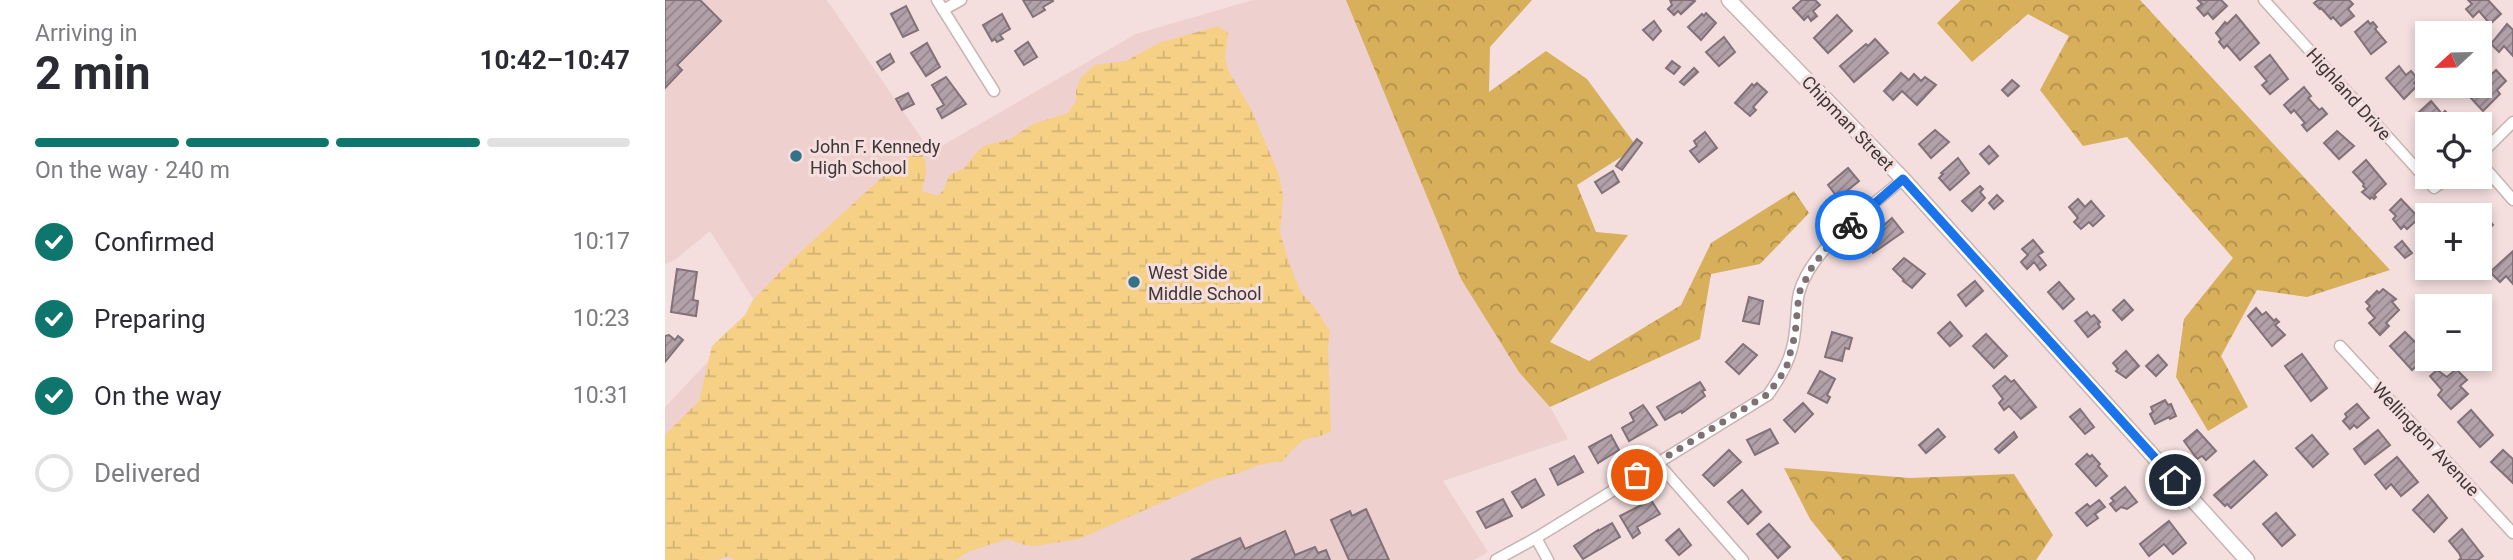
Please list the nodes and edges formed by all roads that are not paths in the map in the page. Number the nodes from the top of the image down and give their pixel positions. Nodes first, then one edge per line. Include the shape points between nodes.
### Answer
1 (961, 0) edge
2 (1729, 0) edge
3 (2264, 0) edge
4 (940, 5) edge
5 (995, 91) dead end
6 (2513, 122) edge
7 (2492, 143) edge
8 (2415, 167) edge
9 (2492, 176) edge
10 (1903, 179) junction
11 (2513, 201) edge
12 (2340, 346) dead end
13 (1657, 462) junction
14 (2513, 533) edge
15 (1536, 538) junction
16 (1496, 560) edge
17 (1548, 560) edge
18 (1743, 560) edge
19 (2247, 560) edge

1 - 4 street
2 - 10 street, Chipman Street
3 - 8 street, Highland Drive
4 - 5 street
6 - 7 street
9 - 11 street
10 - 13 street via 1833,240 1812,267 1799,293 1786,369 1768,394
10 - 19 street, Chipman Street
12 - 14 street, Wellington Avenue
13 - 15 street
13 - 18 street
15 - 16 street
15 - 17 street

